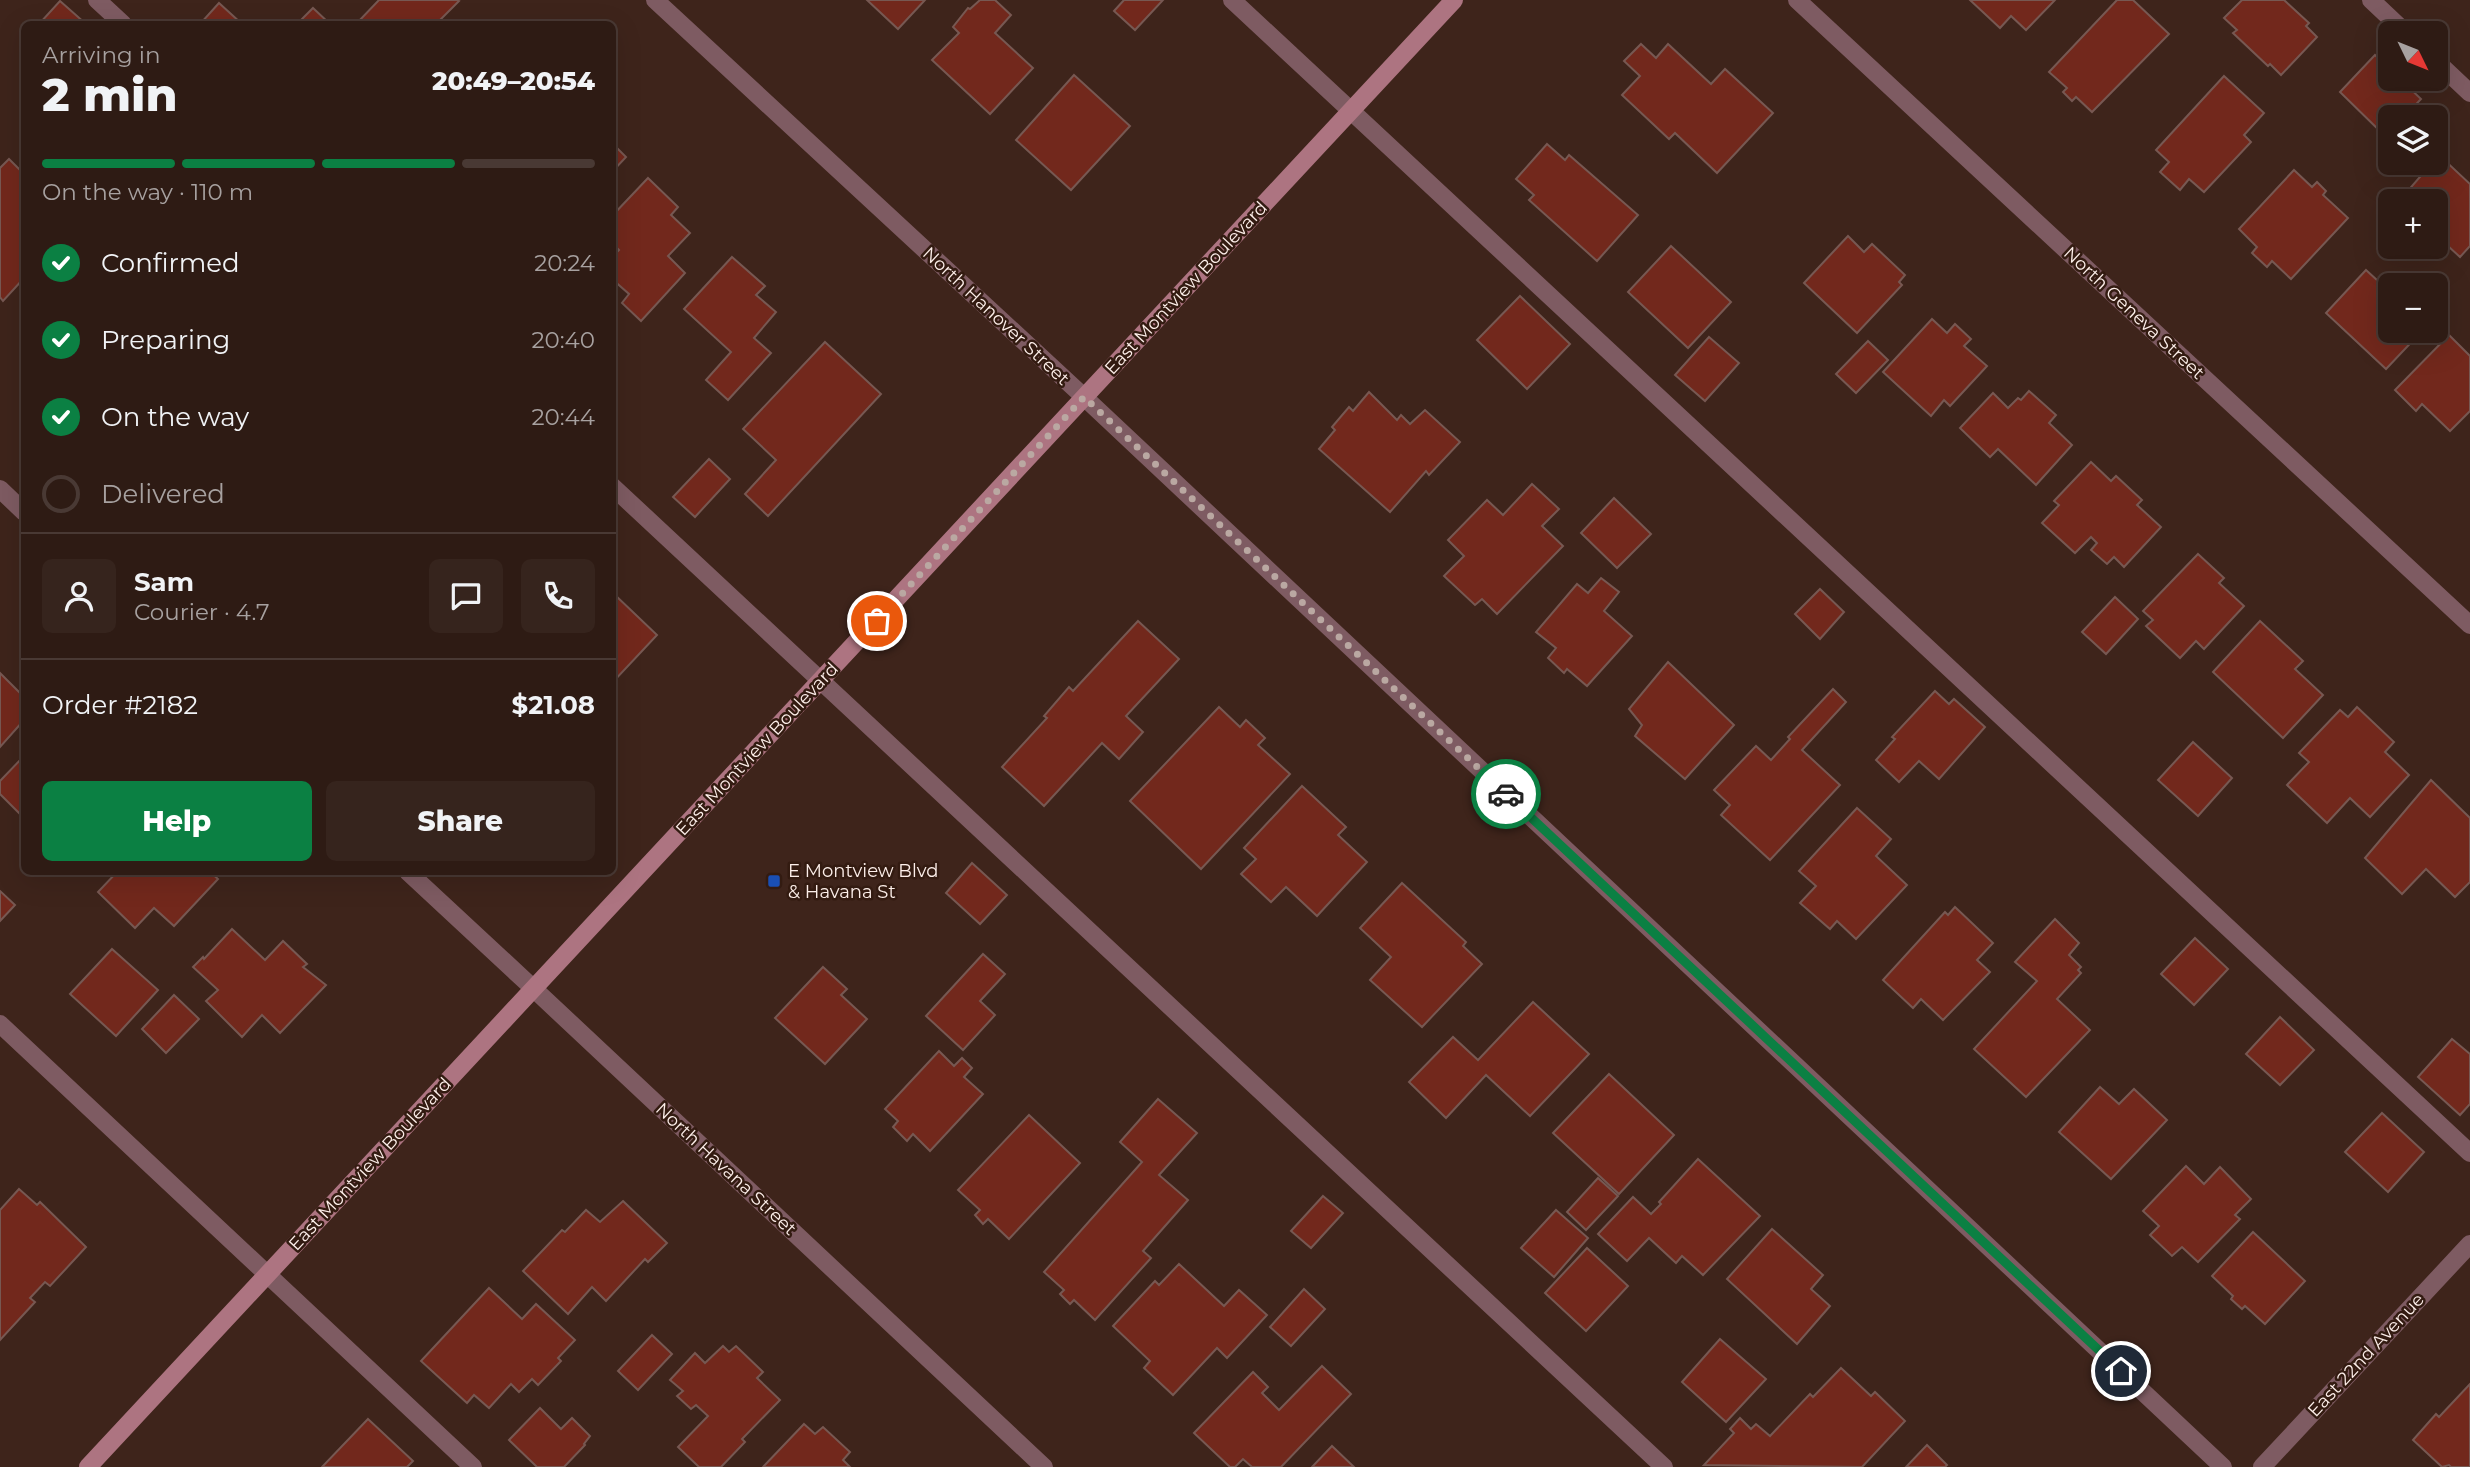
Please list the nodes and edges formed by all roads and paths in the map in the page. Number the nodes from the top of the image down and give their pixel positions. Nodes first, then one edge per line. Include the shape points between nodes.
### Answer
1 (97, 0) edge
2 (655, 0) edge
3 (1232, 0) edge
4 (1454, 0) edge
5 (1797, 0) edge
6 (2371, 0) edge
7 (120, 21) edge
8 (2393, 21) edge
9 (2448, 72) edge
10 (2470, 93) edge
11 (1350, 111) junction
12 (1084, 397) junction
13 (0, 489) edge
14 (616, 490) edge
15 (21, 509) edge
16 (2470, 625) edge
17 (820, 682) junction
18 (411, 875) edge
19 (534, 989) junction
20 (0, 1024) edge
21 (2470, 1153) edge
22 (2470, 1244) edge
23 (267, 1275) junction
24 (88, 1467) edge
25 (473, 1467) edge
26 (1044, 1467) edge
27 (1664, 1467) edge
28 (2223, 1467) edge
29 (2262, 1467) edge

1 - 7 street
2 - 12 street, North Hanover Street
3 - 11 street
4 - 11 main road, East Montview Boulevard
5 - 16 street, North Geneva Street
6 - 8 street
9 - 10 street
11 - 12 main road, East Montview Boulevard
11 - 21 street
12 - 17 main road, East Montview Boulevard
12 - 28 street, North Hanover Street
13 - 15 street
14 - 17 street
17 - 19 main road, East Montview Boulevard
17 - 27 street
18 - 19 street, North Havana Street
19 - 23 main road, East Montview Boulevard
19 - 26 street, North Havana Street
20 - 23 street
22 - 29 street, East 22nd Avenue
23 - 24 main road, East Montview Boulevard
23 - 25 street

